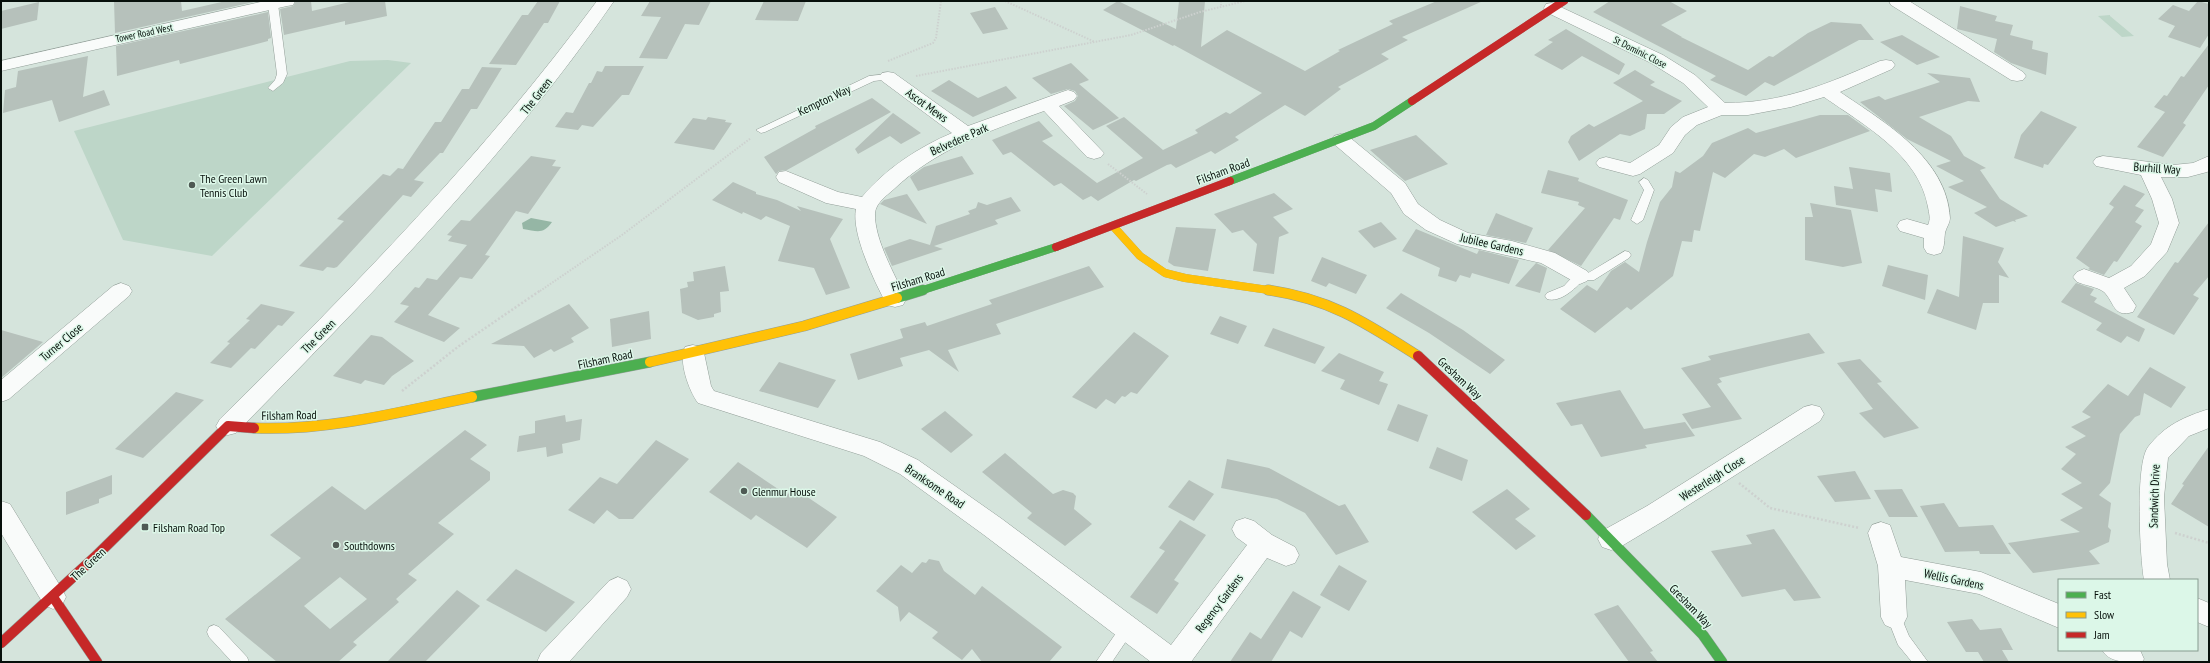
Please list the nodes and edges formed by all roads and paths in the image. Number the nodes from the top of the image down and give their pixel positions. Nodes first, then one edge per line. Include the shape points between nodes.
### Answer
1 (606, 1) edge
2 (941, 1) edge
3 (1005, 1) edge
4 (1221, 1) edge
5 (1245, 1) edge
6 (1897, 1) edge
7 (280, 3) edge
8 (1558, 4) edge
9 (1221, 7) junction
10 (1095, 42) junction
11 (1, 66) edge
12 (1875, 67) dead end
13 (2017, 76) dead end
14 (889, 78) junction
15 (273, 88) dead end
16 (1827, 91) junction
17 (1068, 96) dead end
18 (1047, 104) junction
19 (1720, 109) junction
20 (761, 130) joint
21 (965, 133) junction
22 (1340, 140) junction
23 (1094, 153) joint
24 (2103, 162) dead end
25 (2209, 162) edge
26 (1606, 163) dead end
27 (2148, 170) junction
28 (1639, 176) junction
29 (786, 177) dead end
30 (867, 205) junction
31 (1164, 207) junction
32 (1638, 220) dead end
33 (1113, 226) junction
34 (1907, 226) dead end
35 (1625, 255) dead end
36 (1580, 276) junction
37 (2084, 276) dead end
38 (2111, 286) junction
39 (121, 291) dead end
40 (1551, 296) dead end
41 (895, 299) junction
42 (2126, 306) dead end
43 (693, 352) junction
44 (1, 392) edge
45 (392, 413) junction
46 (1812, 414) dead end
47 (2209, 418) edge
48 (228, 426) junction
49 (1723, 471) junction
50 (1, 511) edge
51 (2153, 526) junction
52 (1881, 533) joint
53 (1611, 539) junction
54 (2209, 543) edge
55 (1286, 555) dead end
56 (1891, 566) junction
57 (2157, 579) edge
58 (618, 589) dead end
59 (53, 597) junction
60 (2198, 610) edge
61 (2209, 615) edge
62 (2058, 616) edge
63 (1894, 617) joint
64 (1128, 628) junction
65 (214, 632) dead end
66 (1, 643) edge
67 (98, 662) edge
68 (242, 662) edge
69 (551, 662) edge
70 (1103, 662) edge
71 (1173, 662) edge
72 (1722, 662) edge
73 (1921, 662) edge

1 - 48 street, The Green via 521,115 451,196 357,297
2 - 14 path via 936,38 928,46 880,65
3 - 10 path
4 - 9 path
5 - 9 path
6 - 13 street
7 - 11 street, Tower Road West
7 - 15 lane via 282,74 280,81
8 - 19 street, St Dominic Close via 1657,59 1689,80
8 - 22 street, Filsham Road via 1374,126
9 - 10 path via 1131,35
10 - 14 path via 921,76
12 - 16 street
14 - 20 lane, Kempton Way via 872,78
14 - 21 street, Ascot Mews
16 - 19 street via 1791,102 1748,109
16 - 34 street via 1880,127 1923,170 1935,192 1940,220 1934,241
17 - 18 street, Belvedere Park
18 - 21 street, Belvedere Park
18 - 23 street
19 - 28 street via 1690,121
20 - 45 path via 622,235 412,381 397,398
21 - 30 street, Belvedere Park via 940,144 908,165
22 - 31 street, Filsham Road
22 - 36 street, Jubilee Gardens via 1398,188 1411,209 1433,225 1464,239 1548,258
23 - 31 path
24 - 27 street, Burhill Way
25 - 27 street, Burhill Way via 2203,167 2178,171
26 - 28 street
27 - 38 street via 2162,199 2169,223 2160,247 2138,271
28 - 32 lane via 1649,190
29 - 30 street via 833,198
30 - 41 street via 866,228
31 - 33 street, Filsham Road
33 - 41 street, Filsham Road via 1017,261
33 - 53 street, Gresham Way via 1136,252 1159,270 1185,278 1314,299 1351,314 1390,335 1422,359
35 - 36 lane via 1590,277
36 - 40 lane via 1568,290
37 - 38 street
38 - 42 street
39 - 44 street, Turner Close
41 - 43 street, Filsham Road via 804,326
43 - 45 street, Filsham Road
43 - 64 street, Branksome Road via 700,389 706,397 872,449 909,467
45 - 48 street, Filsham Road via 317,428 280,430
46 - 49 street, Westerleigh Close
47 - 51 street, Sandwich Drive via 2181,429 2156,454 2152,497
48 - 59 street, The Green
49 - 52 path via 1770,508
49 - 53 street, Westerleigh Close
50 - 59 street
51 - 54 path
51 - 57 street, Sandwich Drive
52 - 56 street
53 - 72 street, Gresham Way via 1703,635
55 - 71 street, Regency Gardens via 1254,536
56 - 62 street, Wellis Gardens via 1981,583
56 - 63 street
58 - 69 street
59 - 66 street, The Green
59 - 67 street
60 - 61 street
63 - 73 lane via 1903,640
64 - 70 lane
64 - 71 street, Branksome Road
65 - 68 lane

